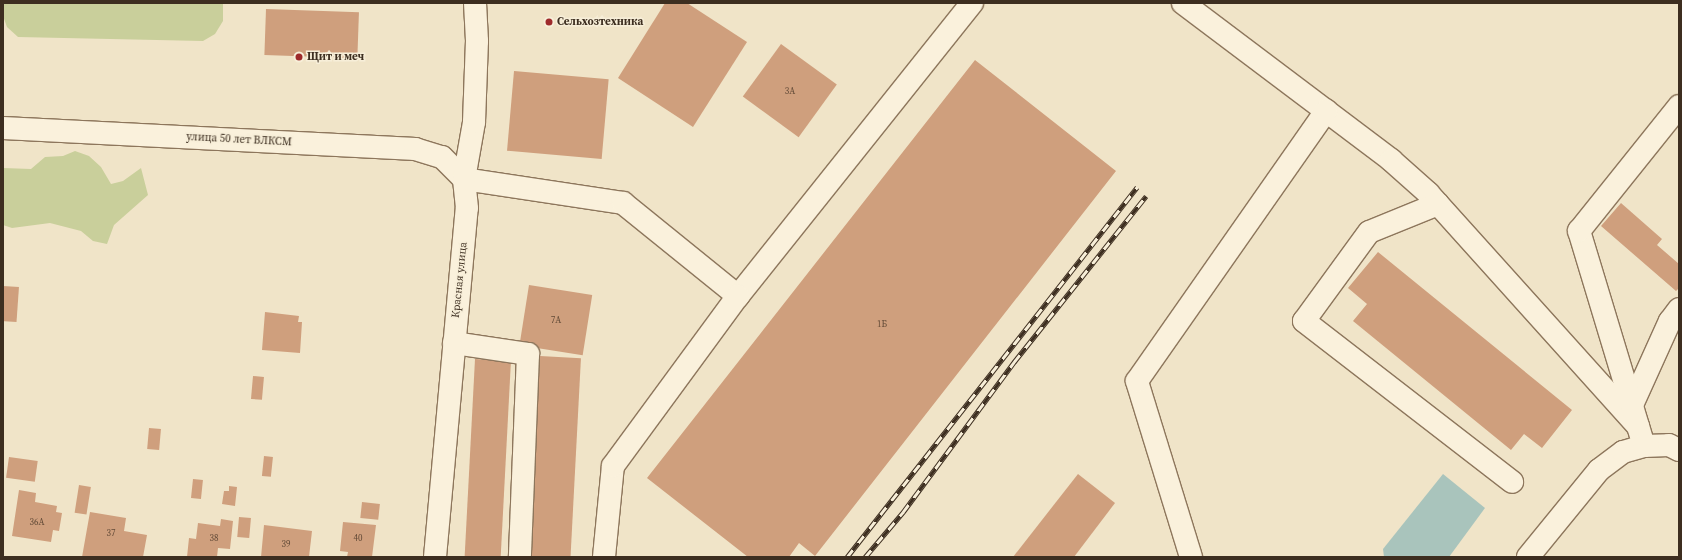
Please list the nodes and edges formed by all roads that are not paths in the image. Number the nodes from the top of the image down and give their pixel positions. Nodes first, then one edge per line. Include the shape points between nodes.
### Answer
1 (475, 3) edge
2 (972, 3) edge
3 (1183, 3) edge
4 (1679, 106) edge
5 (1326, 111) junction
6 (3, 128) edge
7 (464, 179) junction
8 (1438, 204) junction
9 (738, 296) junction
10 (1679, 309) edge
11 (454, 343) junction
12 (1632, 405) junction
13 (1641, 436) junction
14 (1679, 450) edge
15 (1512, 482) dead end
16 (434, 557) edge
17 (520, 557) edge
18 (604, 557) edge
19 (1191, 557) edge
20 (1528, 557) edge

1 - 7 street, Красная улица via 477,41 474,122
2 - 9 street
3 - 5 street
4 - 12 street via 1578,230
5 - 8 street via 1391,160
5 - 19 street via 1137,381
6 - 7 street, улица 50 лет ВЛКСМ via 415,149 442,157
7 - 9 street via 623,203
7 - 11 street, Красная улица via 468,208
8 - 13 street
8 - 15 street via 1369,232 1304,321
9 - 18 street via 613,466
10 - 12 street via 1670,321
11 - 16 street, Красная улица
11 - 17 street via 528,354
12 - 13 street
13 - 14 street
13 - 20 street via 1599,470

